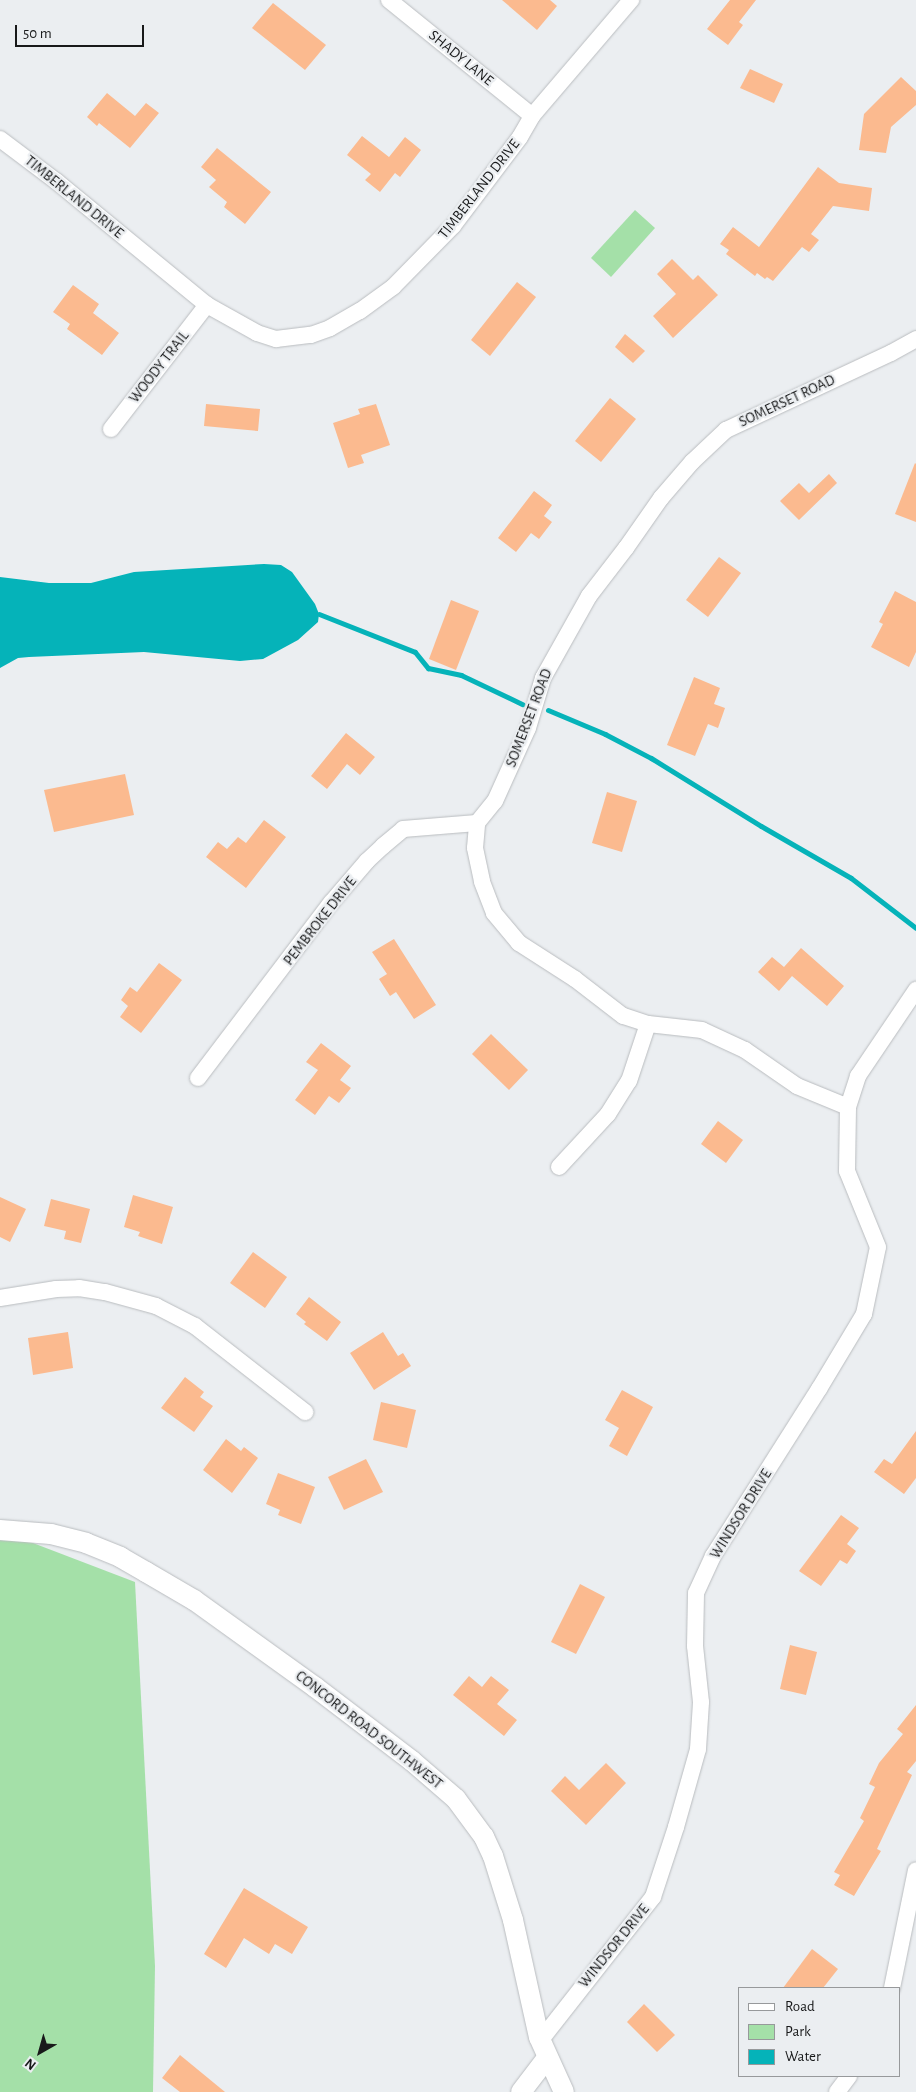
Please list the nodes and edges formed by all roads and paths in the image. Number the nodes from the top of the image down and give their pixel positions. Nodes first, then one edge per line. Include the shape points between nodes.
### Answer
1 (389, 0) edge
2 (631, 0) edge
3 (532, 116) junction
4 (0, 139) edge
5 (207, 305) junction
6 (916, 339) edge
7 (111, 429) dead end
8 (477, 824) junction
9 (916, 990) edge
10 (648, 1024) junction
11 (198, 1078) dead end
12 (848, 1106) junction
13 (559, 1167) dead end
14 (0, 1298) edge
15 (305, 1412) dead end
16 (0, 1530) edge
17 (916, 1870) edge
18 (892, 1987) edge
19 (544, 2050) junction
20 (848, 2077) edge
21 (521, 2092) edge
22 (564, 2092) edge
23 (837, 2092) edge

1 - 3 street, SHADY LANE
2 - 3 street, TIMBERLAND DRIVE
3 - 5 street, TIMBERLAND DRIVE via 520,137 453,226 393,288 360,311 311,335 276,339 257,333
4 - 5 street, TIMBERLAND DRIVE
5 - 7 street, WOODY TRAIL
6 - 8 street, SOMERSET ROAD via 726,430 692,462 661,498 589,596 543,678 528,728 495,801
8 - 10 street via 475,848 482,882 494,913 519,943 575,979 623,1016
8 - 11 street, PEMBROKE DRIVE via 403,829 366,861
9 - 12 street, WINDSOR DRIVE via 858,1076
10 - 12 street via 702,1030 745,1050 797,1086
10 - 13 street via 629,1080 608,1114
12 - 19 street, WINDSOR DRIVE via 847,1171 878,1247 864,1314 713,1556 696,1594 695,1646 701,1702 698,1749 676,1827 652,1897
14 - 15 street via 79,1288 156,1306 195,1326
16 - 19 street, CONCORD ROAD SOUTHWEST via 51,1534 86,1543 194,1600 315,1687 456,1799 480,1831 493,1856 513,1920
17 - 18 street
19 - 21 street
19 - 22 street, CONCORD ROAD SOUTHWEST
20 - 23 street

